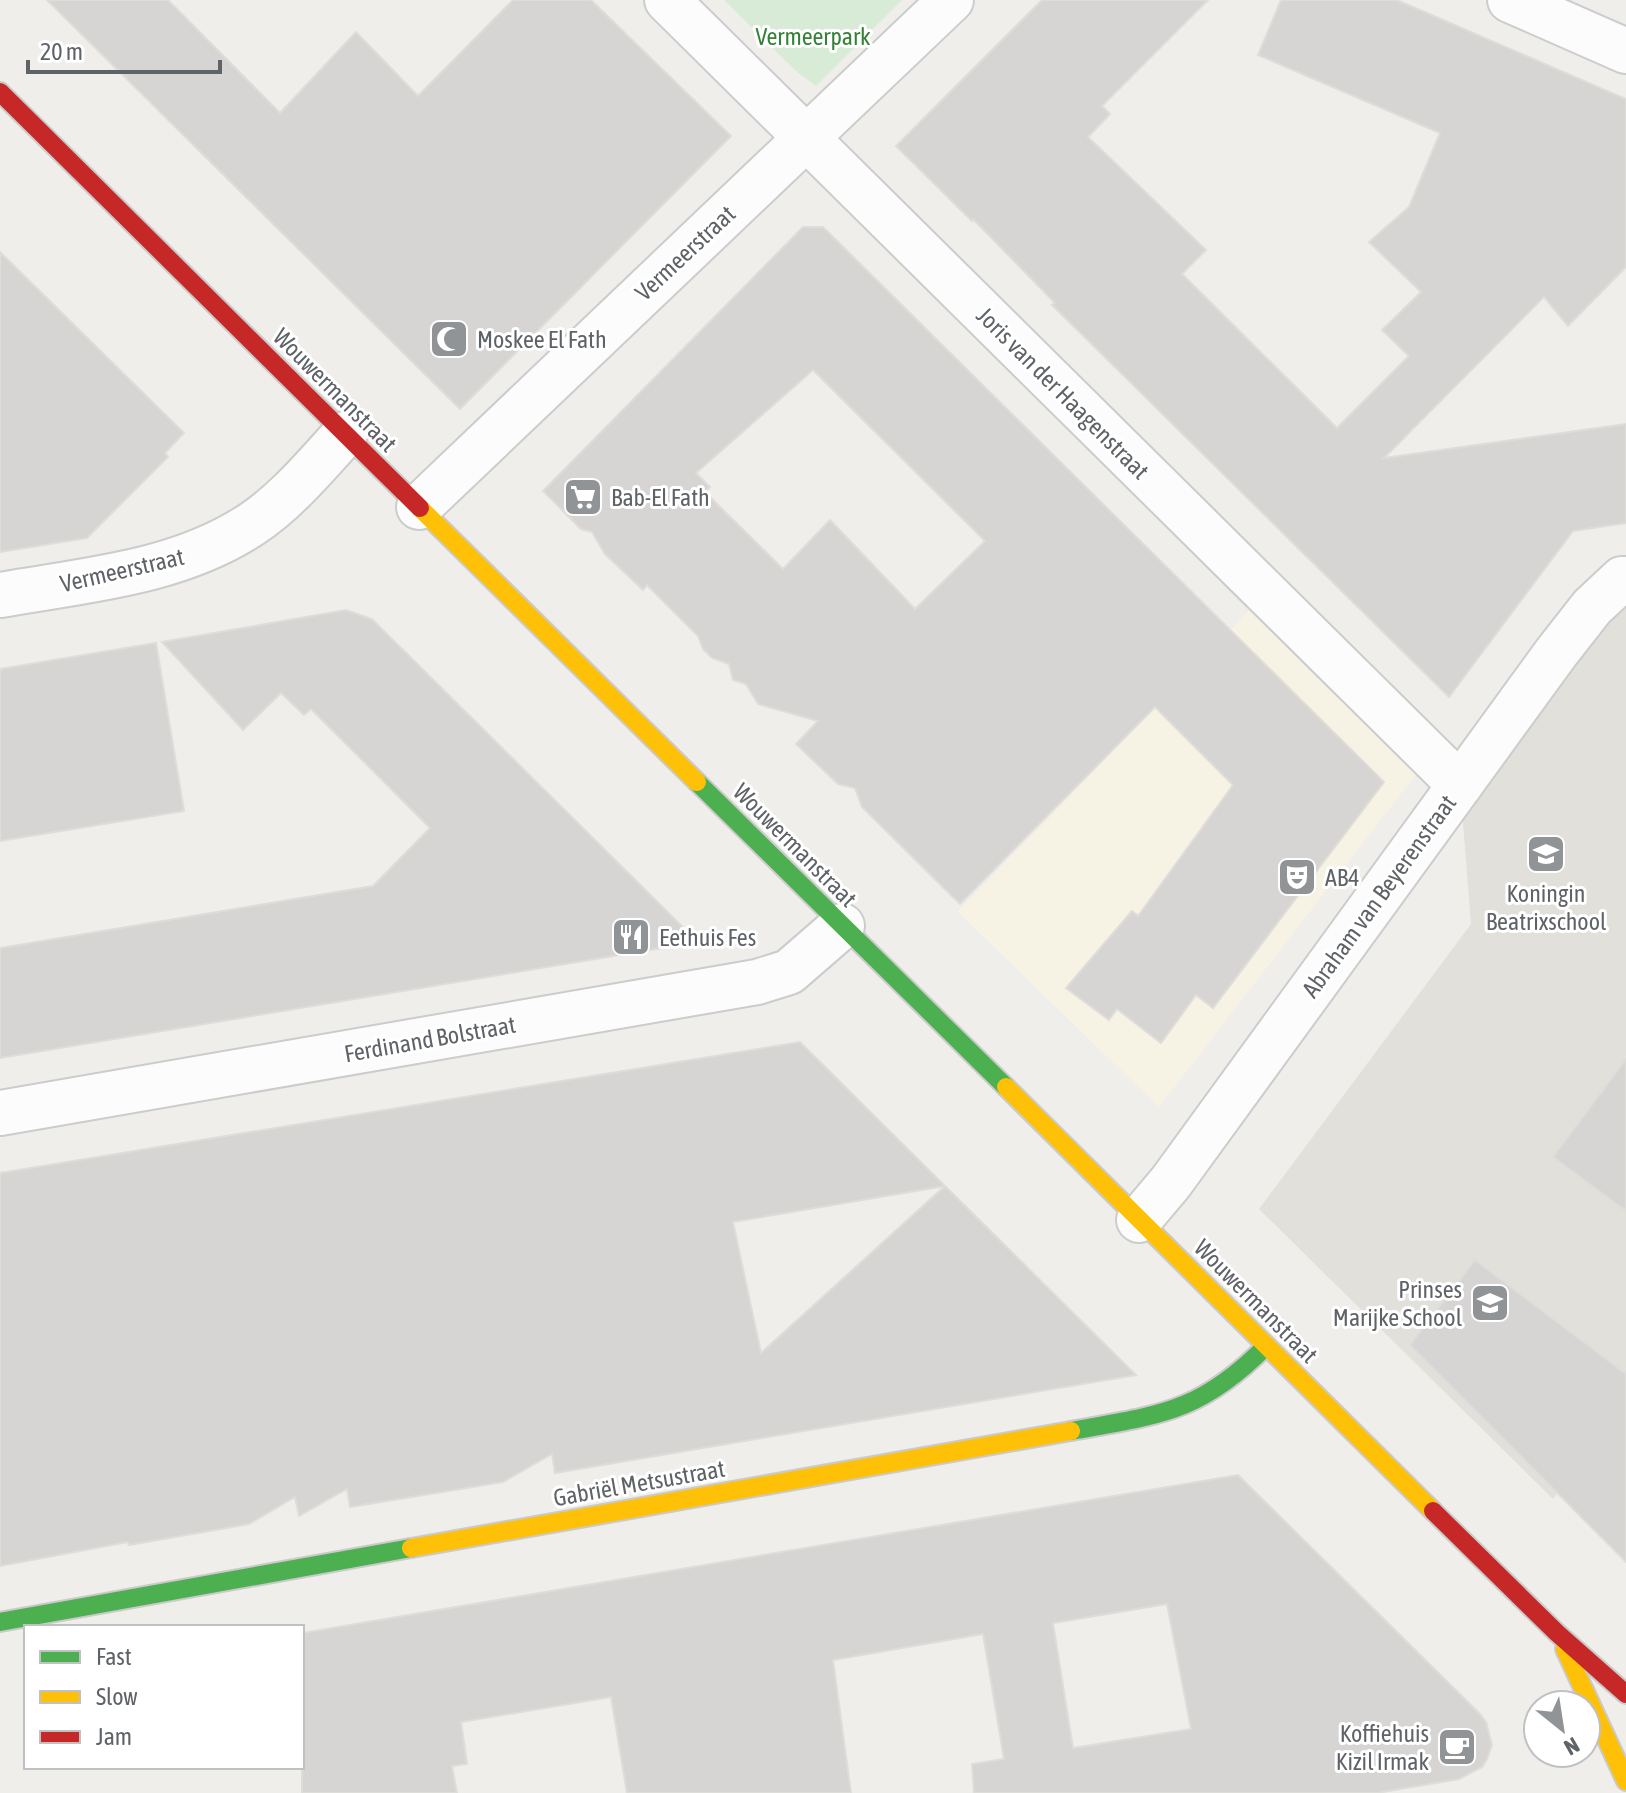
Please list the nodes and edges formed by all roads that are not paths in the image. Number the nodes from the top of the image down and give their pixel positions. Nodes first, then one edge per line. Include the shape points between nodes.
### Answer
1 (667, 0) edge
2 (951, 0) edge
3 (1510, 0) edge
4 (1626, 51) edge
5 (0, 92) edge
6 (805, 139) junction
7 (345, 434) junction
8 (419, 507) junction
9 (1626, 579) edge
10 (0, 595) edge
11 (1460, 785) junction
12 (842, 926) junction
13 (0, 1113) edge
14 (1139, 1220) junction
15 (1266, 1346) junction
16 (0, 1622) edge
17 (1557, 1633) junction
18 (1626, 1694) edge
19 (1626, 1781) edge

1 - 6 street, Joris van der Haagenstraat
2 - 6 street, Vermeerstraat
3 - 4 street
5 - 7 street, Wouwermanstraat
6 - 8 street, Vermeerstraat
6 - 11 street, Joris van der Haagenstraat
7 - 8 street, Wouwermanstraat
7 - 10 street, Vermeerstraat via 254,523 203,551 142,570
8 - 12 street, Wouwermanstraat
9 - 11 street, Abraham van Beyerenstraat via 1592,607
11 - 14 street, Abraham van Beyerenstraat
12 - 13 street, Ferdinand Bolstraat via 789,972 757,982
12 - 14 street, Wouwermanstraat
14 - 15 street, Wouwermanstraat
15 - 16 street, Gabriël Metsustraat via 1212,1393 1153,1416
15 - 17 street, Wouwermanstraat
17 - 18 street, Wouwermanstraat
17 - 19 street, Wouwermanstraat

